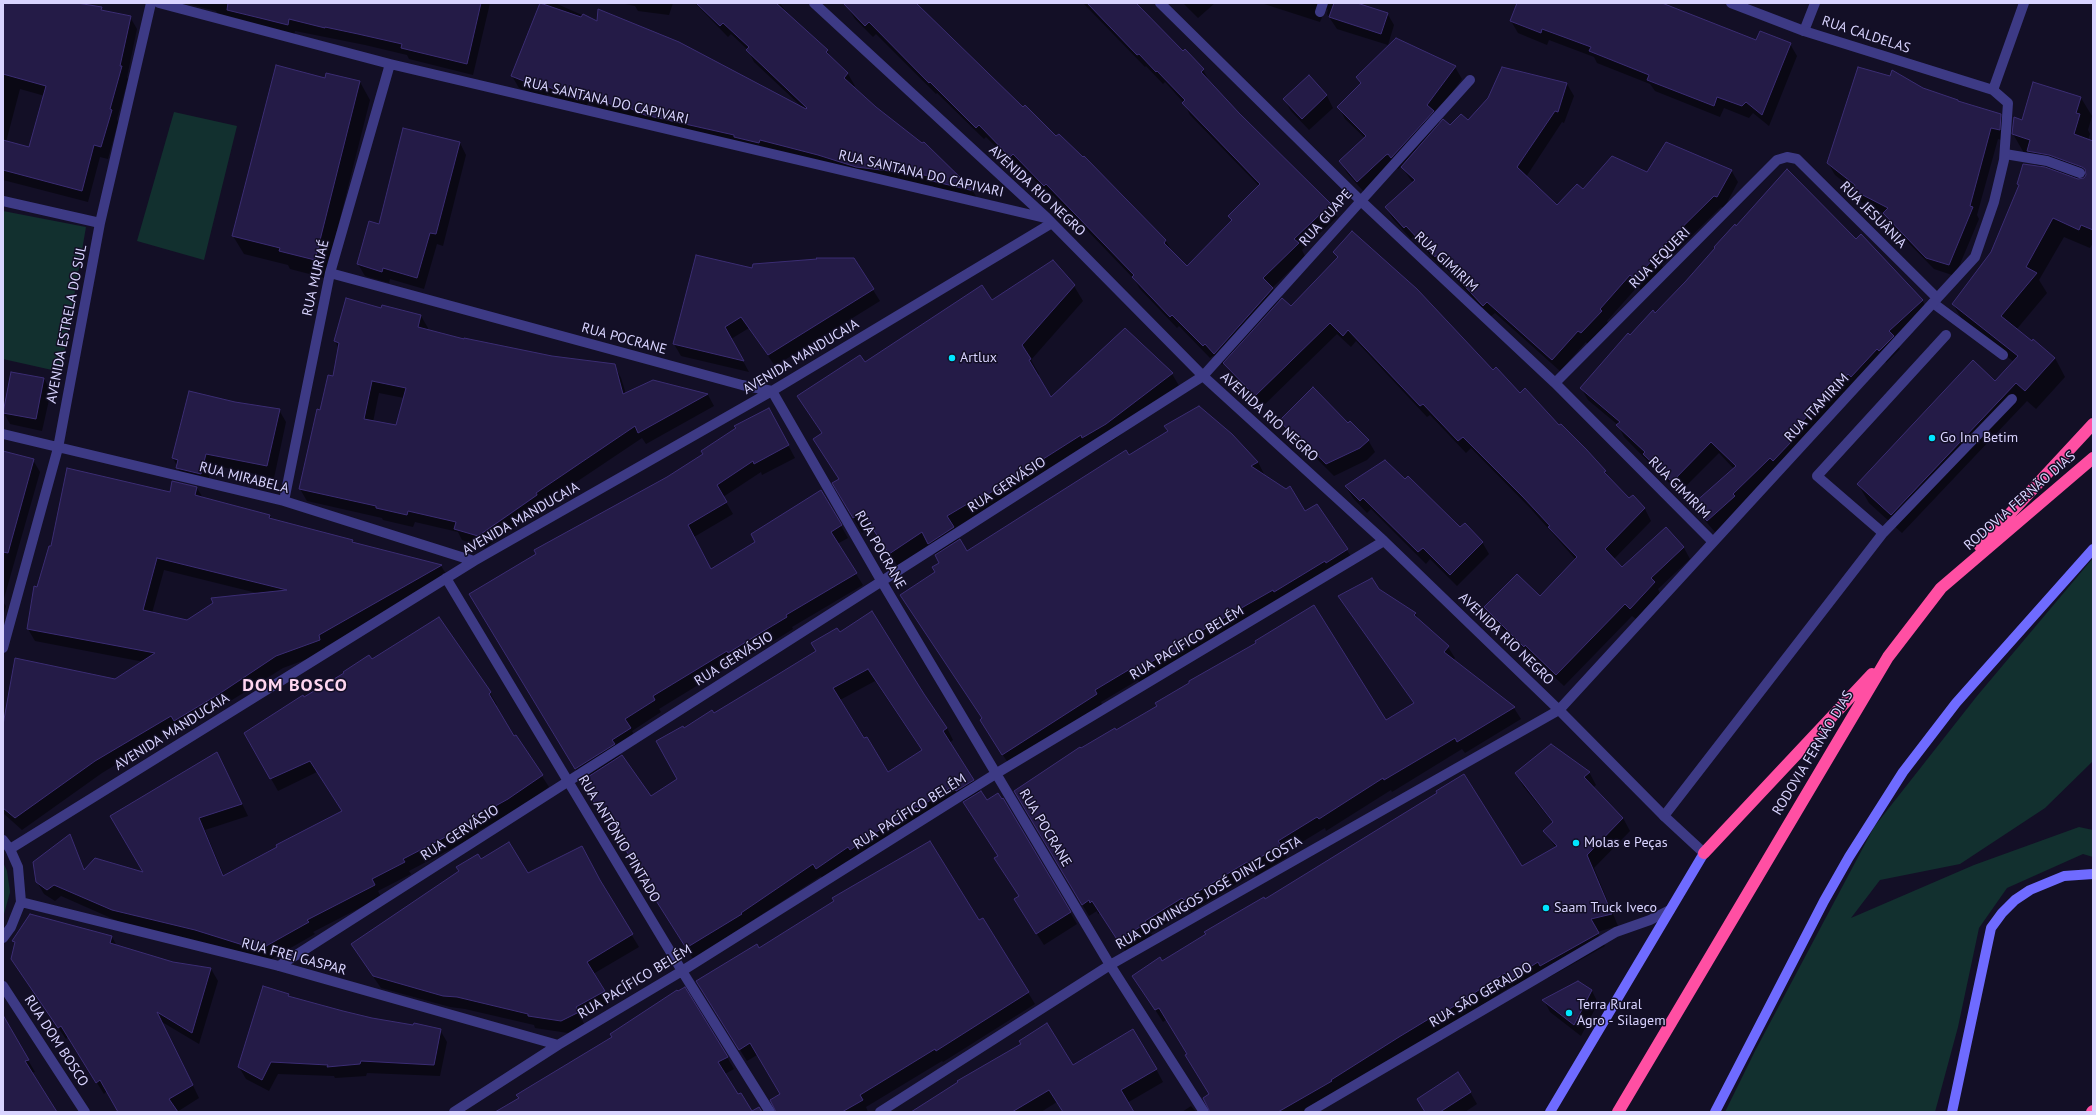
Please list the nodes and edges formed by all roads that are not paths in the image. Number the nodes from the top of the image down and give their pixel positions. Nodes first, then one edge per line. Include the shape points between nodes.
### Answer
1 (151, 3) edge
2 (159, 3) edge
3 (814, 3) edge
4 (1160, 3) edge
5 (1731, 3) edge
6 (1815, 3) edge
7 (2024, 3) edge
8 (1804, 31) junction
9 (390, 64) junction
10 (1470, 80) dead end
11 (1993, 90) junction
12 (2005, 154) junction
13 (1787, 158) joint
14 (2080, 173) dead end
15 (3, 201) edge
16 (1361, 201) junction
17 (1050, 220) junction
18 (100, 224) junction
19 (330, 273) junction
20 (1935, 300) junction
21 (1946, 335) dead end
22 (2003, 355) dead end
23 (1203, 376) junction
24 (1555, 383) junction
25 (772, 391) junction
26 (2012, 399) dead end
27 (2093, 424) edge
28 (3, 434) edge
29 (58, 448) junction
30 (2093, 458) edge
31 (284, 501) junction
32 (1883, 533) junction
33 (1384, 541) junction
34 (1713, 542) junction
35 (2093, 548) edge
36 (474, 561) junction
37 (446, 578) junction
38 (882, 582) junction
39 (1941, 588) junction
40 (3, 648) edge
41 (1888, 657) junction
42 (1559, 710) junction
43 (997, 774) junction
44 (567, 780) junction
45 (1664, 816) junction
46 (3, 840) edge
47 (10, 849) junction
48 (1704, 853) junction
49 (2093, 874) edge
50 (21, 902) junction
51 (1670, 910) junction
52 (3, 938) edge
53 (1110, 965) junction
54 (279, 966) junction
55 (682, 971) junction
56 (3, 986) edge
57 (558, 1045) junction
58 (85, 1112) edge
59 (454, 1112) edge
60 (770, 1112) edge
61 (880, 1112) edge
62 (1204, 1112) edge
63 (1310, 1112) edge
64 (1550, 1112) edge
65 (1618, 1112) edge
66 (1715, 1112) edge
67 (1952, 1112) edge

1 - 18 street, AVENIDA ESTRELA DO SUL
2 - 9 street, RUA SANTANA DO CAPIVARI
3 - 17 street, AVENIDA RIO NEGRO
4 - 16 street, RUA GIMIRIM
5 - 8 street, RUA CALDELAS
6 - 8 street
7 - 11 street
8 - 11 street, RUA CALDELAS
9 - 17 street, RUA SANTANA DO CAPIVARI
9 - 19 street, RUA MURIAÉ
10 - 16 street, RUA GUAPE
11 - 12 street, RUA ITAMIRIM via 2008,103
12 - 14 street via 2047,161
12 - 20 street, RUA ITAMIRIM via 1994,202 1975,257
13 - 20 street, RUA JESUÂNIA via 1797,158
13 - 24 street, RUA JEQUERI via 1778,160
15 - 18 street
16 - 23 street, RUA GUAPE
16 - 24 street, RUA GIMIRIM
17 - 23 street, AVENIDA RIO NEGRO
17 - 25 street, AVENIDA MANDUCAIA
18 - 29 street, AVENIDA ESTRELA DO SUL
19 - 25 street, RUA POCRANE
19 - 31 street, RUA MURIAÉ
20 - 22 street, RUA JESUÂNIA
20 - 34 street, RUA ITAMIRIM
21 - 32 street via 1817,476
23 - 33 street, AVENIDA RIO NEGRO
23 - 38 street, RUA GERVÁSIO
24 - 34 street, RUA GIMIRIM
25 - 36 street, AVENIDA MANDUCAIA
25 - 38 street, RUA POCRANE
26 - 32 street
27 - 39 highway
28 - 29 street, RUA MIRABELA
29 - 31 street, RUA MIRABELA
29 - 40 street, AVENIDA ESTRELA DO SUL
30 - 39 highway, RODOVIA FERNÃO DIAS
31 - 36 street, RUA MIRABELA
32 - 45 street
33 - 42 street, AVENIDA RIO NEGRO
33 - 43 street, RUA PACÍFICO BELÉM
34 - 42 street, RUA ITAMIRIM
35 - 66 main road via 1956,702 1903,772 1824,901
36 - 37 street, AVENIDA MANDUCAIA
37 - 44 street, RUA ANTÔNIO PINTADO
37 - 47 street, AVENIDA MANDUCAIA
38 - 43 street, RUA POCRANE
38 - 44 street, RUA GERVÁSIO
39 - 41 highway, RODOVIA FERNÃO DIAS
41 - 48 highway
41 - 65 highway, RODOVIA FERNÃO DIAS
42 - 45 street, AVENIDA RIO NEGRO
42 - 53 street, RUA DOMINGOS JOSÉ DINIZ COSTA
43 - 53 street, RUA POCRANE
43 - 55 street, RUA PACÍFICO BELÉM
44 - 54 street, RUA GERVÁSIO
44 - 55 street, RUA ANTÔNIO PINTADO
45 - 48 street, AVENIDA RIO NEGRO
46 - 47 street
47 - 50 street via 18,867
48 - 51 main road
49 - 67 main road via 2064,876 2030,890 2015,900 1991,928
50 - 52 street via 11,927
50 - 54 street, RUA FREI GASPAR
51 - 63 street, RUA SÃO GERALDO via 1616,932
51 - 64 main road
53 - 61 street, RUA DOMINGOS JOSÉ DINIZ COSTA
53 - 62 street, RUA POCRANE
54 - 57 street, RUA FREI GASPAR
55 - 57 street, RUA PACÍFICO BELÉM
55 - 60 street, RUA ANTÔNIO PINTADO
56 - 58 street, RUA DOM BOSCO
57 - 59 street, RUA PACÍFICO BELÉM

